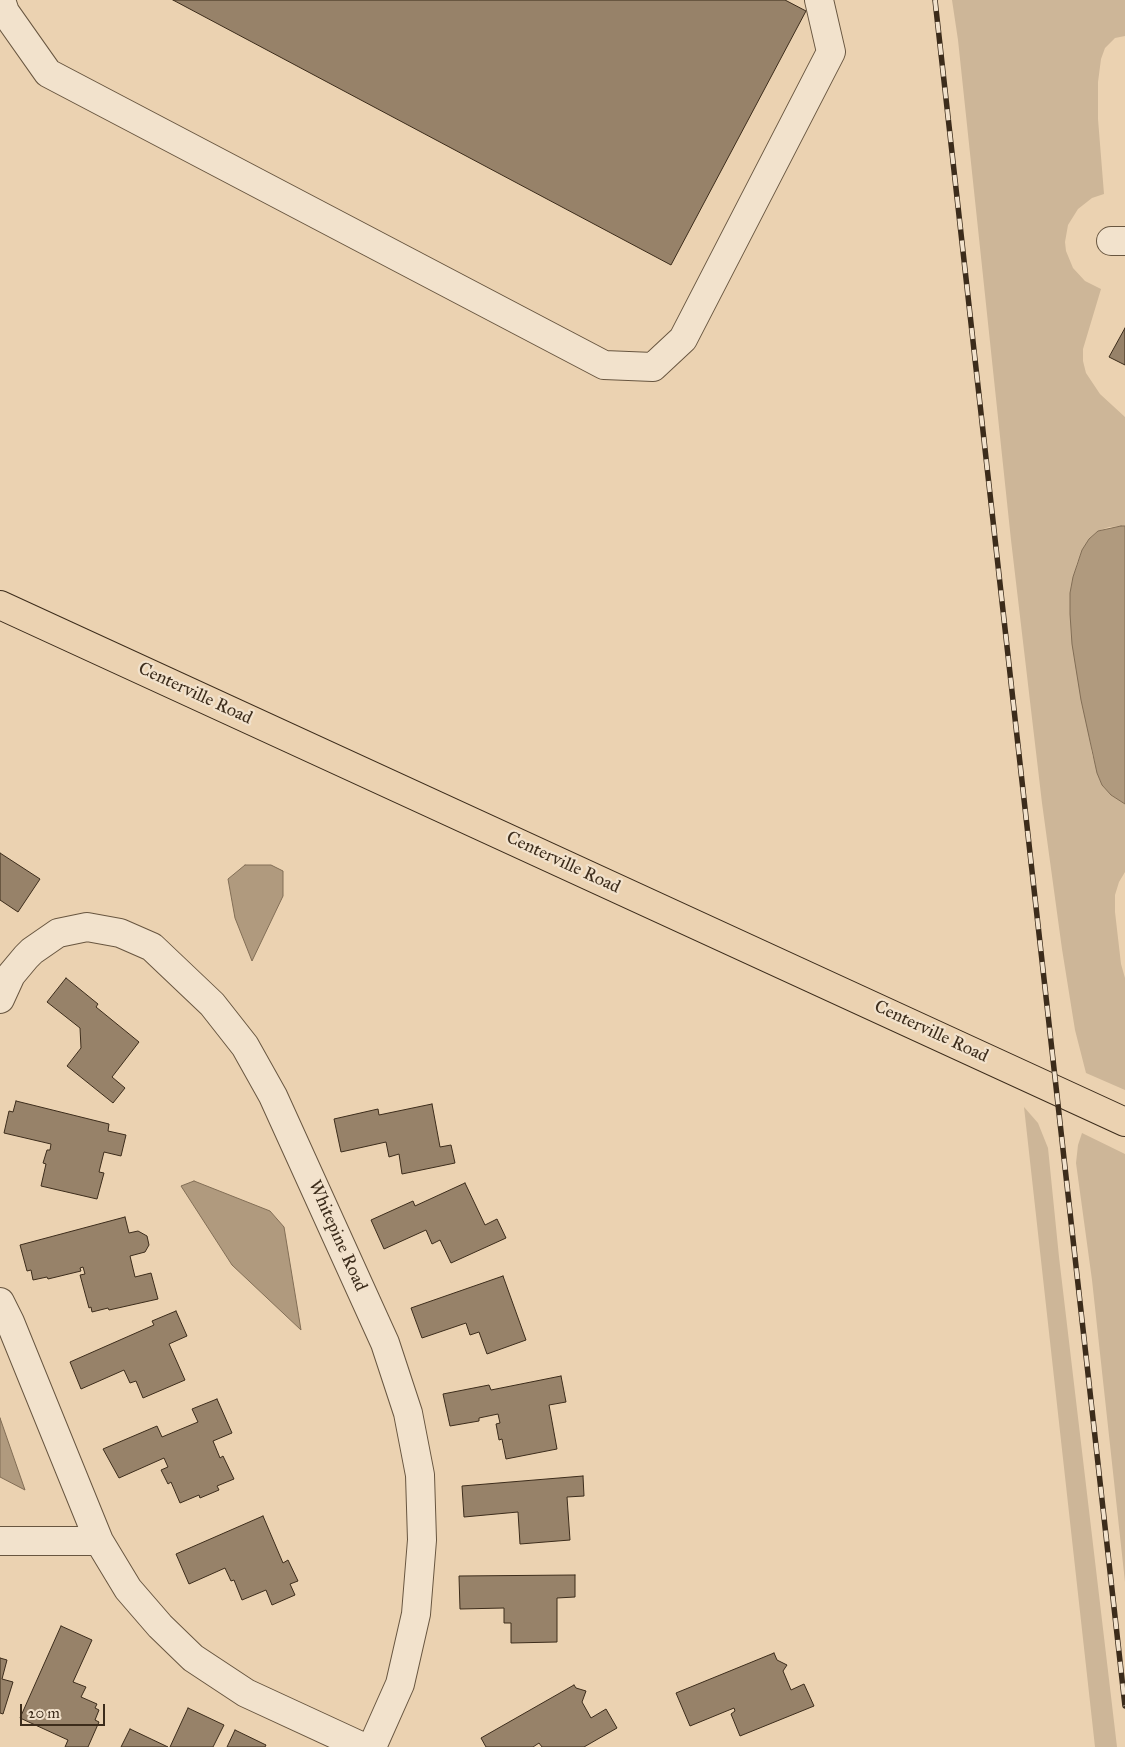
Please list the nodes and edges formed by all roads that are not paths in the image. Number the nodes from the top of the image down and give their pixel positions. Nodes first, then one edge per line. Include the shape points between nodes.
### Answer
1 (1, 0) edge
2 (818, 0) edge
3 (0, 605) edge
4 (0, 999) edge
5 (1125, 1122) edge
6 (0, 1302) edge
7 (0, 1541) edge
8 (99, 1541) junction
9 (363, 1747) edge
10 (372, 1747) edge

1 - 2 street via 4,12 48,73 604,365 653,367 683,339 831,52
3 - 5 main road, Centerville Road
4 - 10 street, Whitepine Road via 11,975 26,957 58,933 87,927 120,933 152,947 212,1004 245,1046 273,1096 385,1343 408,1413 420,1475 422,1540 416,1614 400,1684
6 - 8 street
7 - 8 street
8 - 9 street via 128,1589 193,1658 246,1693

